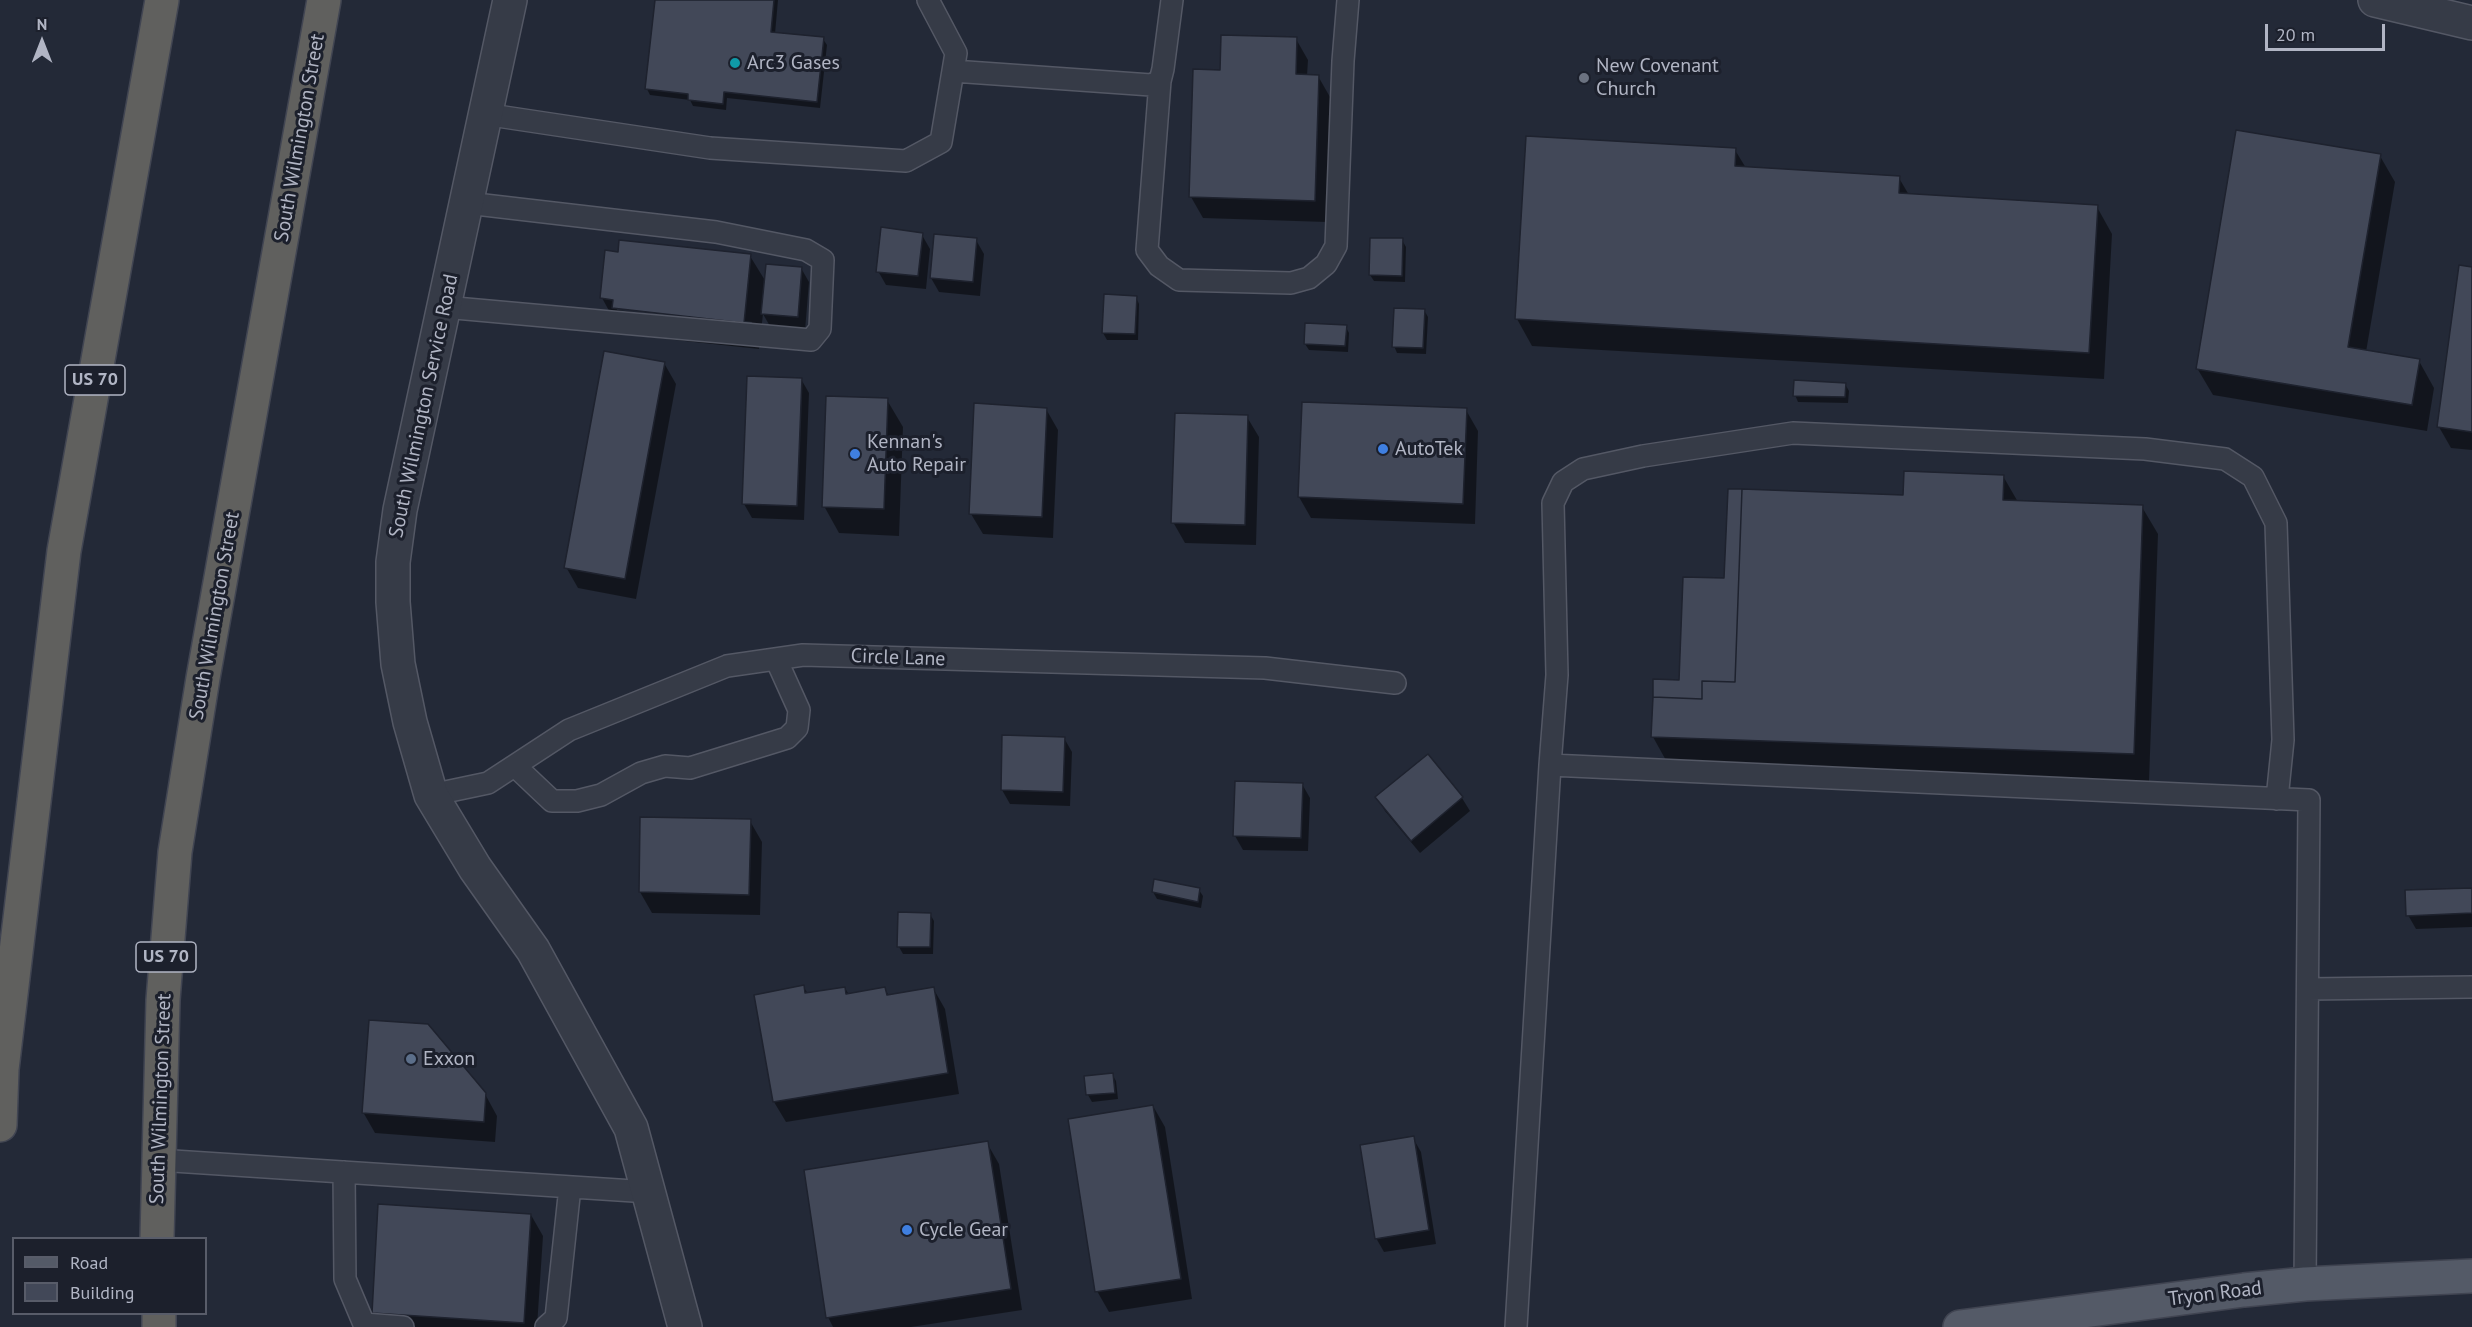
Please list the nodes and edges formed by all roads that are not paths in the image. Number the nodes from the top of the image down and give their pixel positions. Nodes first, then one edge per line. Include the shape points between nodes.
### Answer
1 (162, 0) edge
2 (324, 0) edge
3 (510, 0) edge
4 (928, 0) edge
5 (1172, 0) edge
6 (1348, 0) edge
7 (2375, 0) edge
8 (2472, 23) edge
9 (953, 71) junction
10 (1160, 81) junction
11 (484, 114) junction
12 (466, 203) junction
13 (444, 308) junction
14 (776, 659) junction
15 (1395, 682) dead end
16 (515, 765) junction
17 (1550, 765) junction
18 (431, 795) junction
19 (2277, 799) junction
20 (2472, 987) edge
21 (2308, 988) junction
22 (0, 1125) edge
23 (158, 1160) junction
24 (344, 1172) junction
25 (570, 1187) junction
26 (649, 1192) junction
27 (157, 1237) edge
28 (2472, 1276) edge
29 (2304, 1284) junction
30 (403, 1327) edge
31 (546, 1327) edge
32 (685, 1327) edge
33 (1516, 1327) edge
34 (1960, 1327) edge

1 - 22 highway, US 70 via 64,551 2,1069
2 - 23 highway, South Wilmington Street / US 70 via 175,852 163,1000
3 - 11 street, South Wilmington Service Road
4 - 9 lane via 956,53
5 - 10 lane
6 - 10 lane via 1336,246 1326,264 1309,278 1291,283 1179,280 1159,266 1147,250
7 - 8 street
9 - 10 lane via 1151,85
9 - 11 lane via 941,142 906,161 710,148
11 - 12 street, South Wilmington Service Road
12 - 13 street, South Wilmington Service Road
12 - 13 lane via 716,232 806,250 823,260 820,329 811,340
13 - 18 street, South Wilmington Service Road via 400,510 393,562 398,664
14 - 15 lane, Circle Lane via 803,655 1265,668
14 - 16 lane, Circle Lane via 727,666 569,730
14 - 16 lane via 799,710 797,728 787,738 690,768 665,765 601,795 577,801 552,801
16 - 18 lane, Circle Lane via 488,783
17 - 19 lane
17 - 19 lane via 1557,675 1553,503 1563,482 1582,470 1643,456 1792,433 2122,448 2226,459 2253,477 2276,523 2283,740
17 - 33 lane
18 - 26 street, South Wilmington Service Road via 475,868 533,950 610,1089 631,1128
19 - 21 lane via 2309,800
20 - 21 lane
21 - 29 lane
23 - 24 lane
23 - 27 highway, South Wilmington Street / US 70
24 - 25 lane
24 - 30 lane via 345,1279 364,1324
25 - 26 lane
25 - 31 lane via 556,1318
26 - 32 street, South Wilmington Service Road
28 - 29 main road, Tryon Road
29 - 34 main road, Tryon Road

